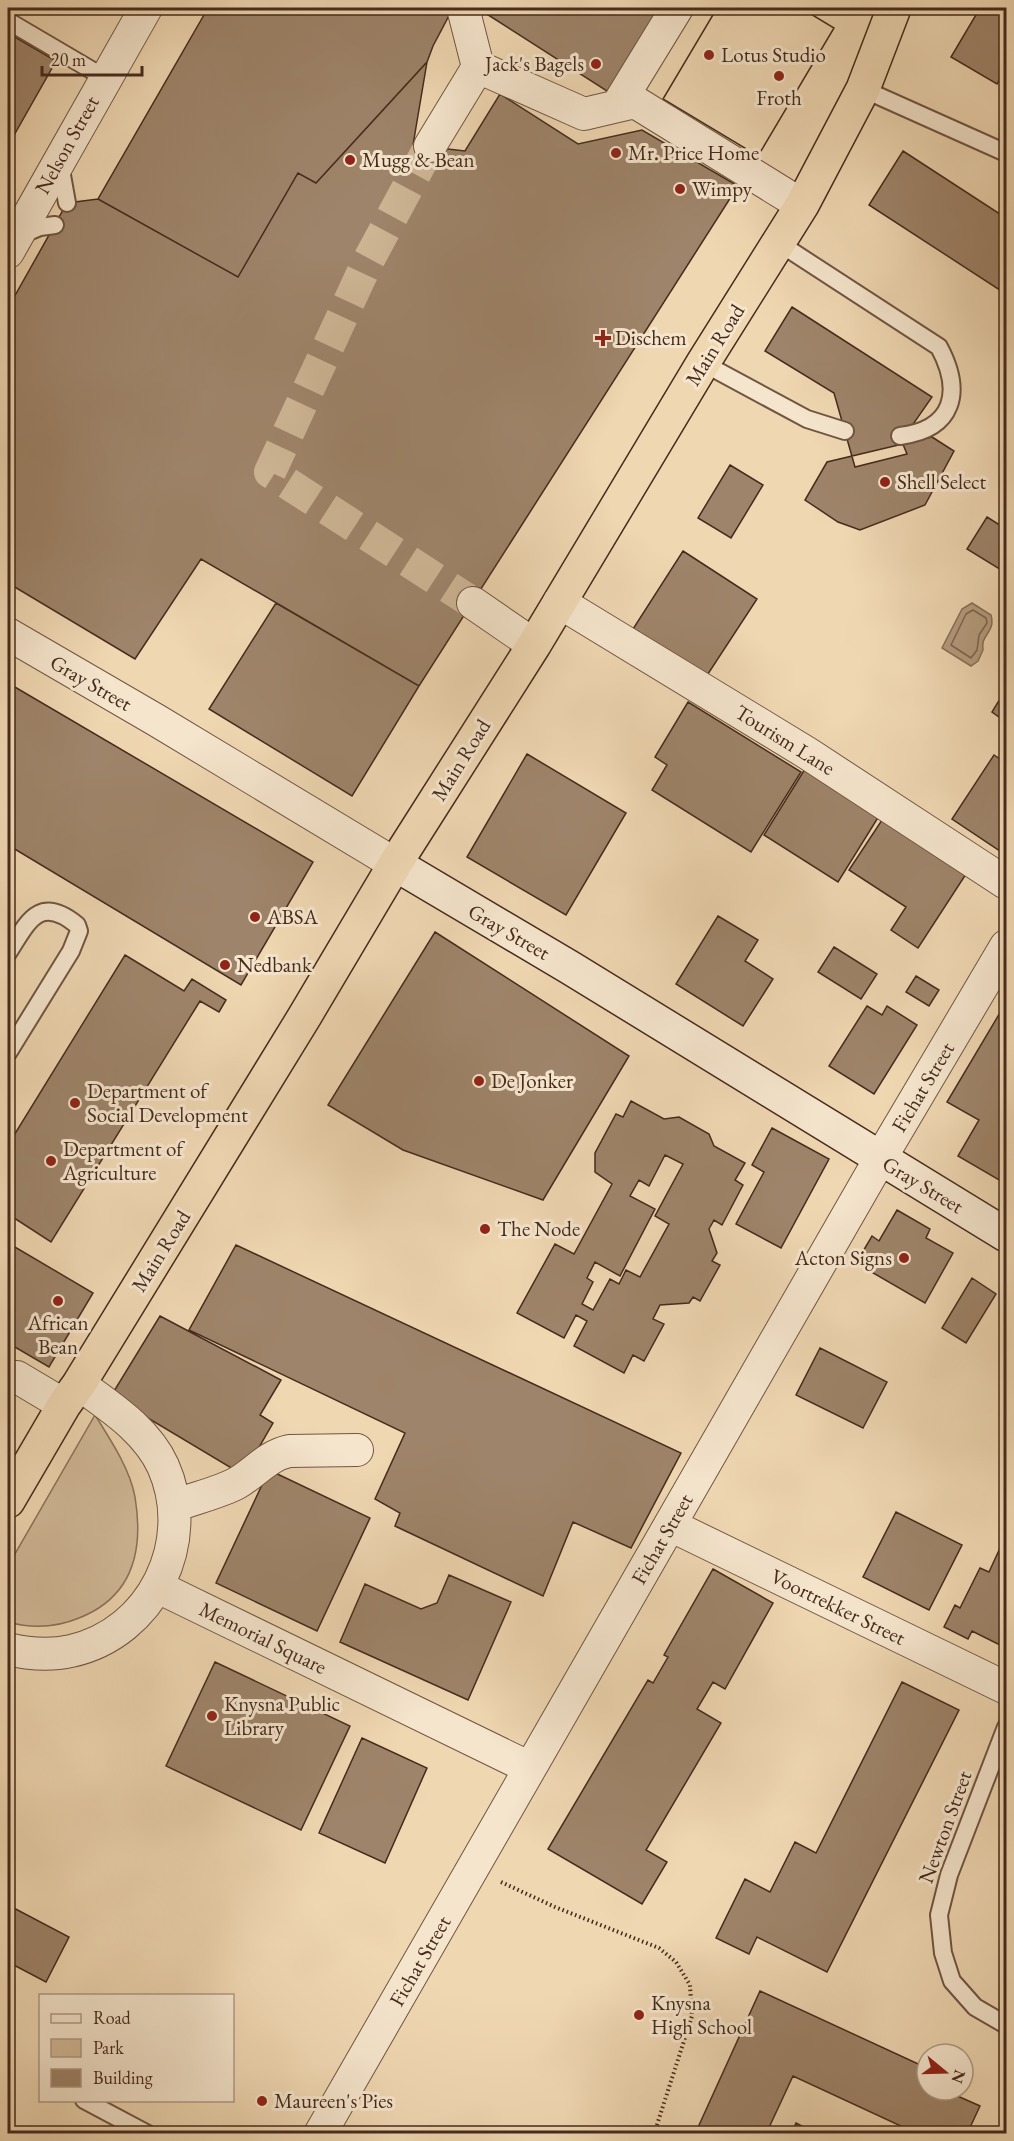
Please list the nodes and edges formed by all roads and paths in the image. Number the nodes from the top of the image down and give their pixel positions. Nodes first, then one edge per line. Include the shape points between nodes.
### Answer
1 (146, 8) edge
2 (468, 8) edge
3 (677, 8) edge
4 (894, 8) edge
5 (8, 21) edge
6 (478, 67) junction
7 (105, 78) junction
8 (863, 89) junction
9 (617, 106) junction
10 (430, 146) tunnel mouth
11 (1006, 153) edge
12 (59, 161) junction
13 (67, 203) dead end
14 (801, 205) junction
15 (55, 225) dead end
16 (779, 243) junction
17 (12, 244) edge
18 (703, 363) junction
19 (845, 431) dead end
20 (900, 436) dead end
21 (560, 602) junction
22 (472, 603) tunnel mouth
23 (8, 634) edge
24 (534, 645) junction
25 (395, 864) junction
26 (1006, 883) edge
27 (1006, 946) edge
28 (8, 953) edge
29 (8, 1053) edge
30 (880, 1159) junction
31 (1006, 1235) edge
32 (8, 1377) edge
33 (71, 1394) junction
34 (357, 1450) dead end
35 (8, 1501) edge
36 (174, 1506) junction
37 (670, 1525) junction
38 (158, 1587) junction
39 (8, 1649) edge
40 (1006, 1688) edge
41 (1006, 1727) edge
42 (530, 1768) junction
43 (474, 1868) junction
44 (1006, 2025) edge
45 (88, 2102) edge
46 (148, 2133) edge
47 (320, 2133) edge
48 (654, 2133) edge

1 - 7 street, Nelson Street
2 - 6 street via 464,12
3 - 9 street
4 - 8 highway, Main Road
5 - 7 lane
6 - 9 street via 584,114
6 - 10 street
7 - 12 street, Nelson Street
8 - 11 lane
8 - 14 highway, Main Road
9 - 14 street via 635,102
12 - 13 lane
12 - 17 street, Nelson Street
14 - 16 highway, Main Road
15 - 17 lane via 40,227
16 - 18 highway, Main Road
16 - 20 lane via 939,347 948,364 952,400 938,423
18 - 19 lane via 807,419
18 - 21 highway, Main Road
21 - 24 highway, Main Road
21 - 26 street, Tourism Lane via 807,753
22 - 24 street
23 - 25 street, Gray Street
24 - 25 highway, Main Road
25 - 30 street, Gray Street
25 - 33 highway, Main Road
27 - 30 street, Fichat Street
28 - 29 lane via 28,922 46,910 59,913 79,931 71,951
30 - 31 street, Gray Street
30 - 37 street, Fichat Street
32 - 33 street
33 - 35 highway, Main Road
33 - 36 street via 140,1431 163,1465
34 - 36 street via 279,1454 236,1484
36 - 38 street via 172,1548
37 - 40 street, Voortrekker Street
37 - 42 street, Fichat Street
38 - 39 street via 135,1617 105,1639 70,1652 34,1655
38 - 42 street, Memorial Square
41 - 44 lane, Newton Street via 949,1875 939,1915 943,1953 952,1982 975,2007
42 - 43 street, Fichat Street
43 - 47 street, Fichat Street
43 - 48 path via 555,1907 659,1948 676,1962 690,1985 692,2016
45 - 46 lane

